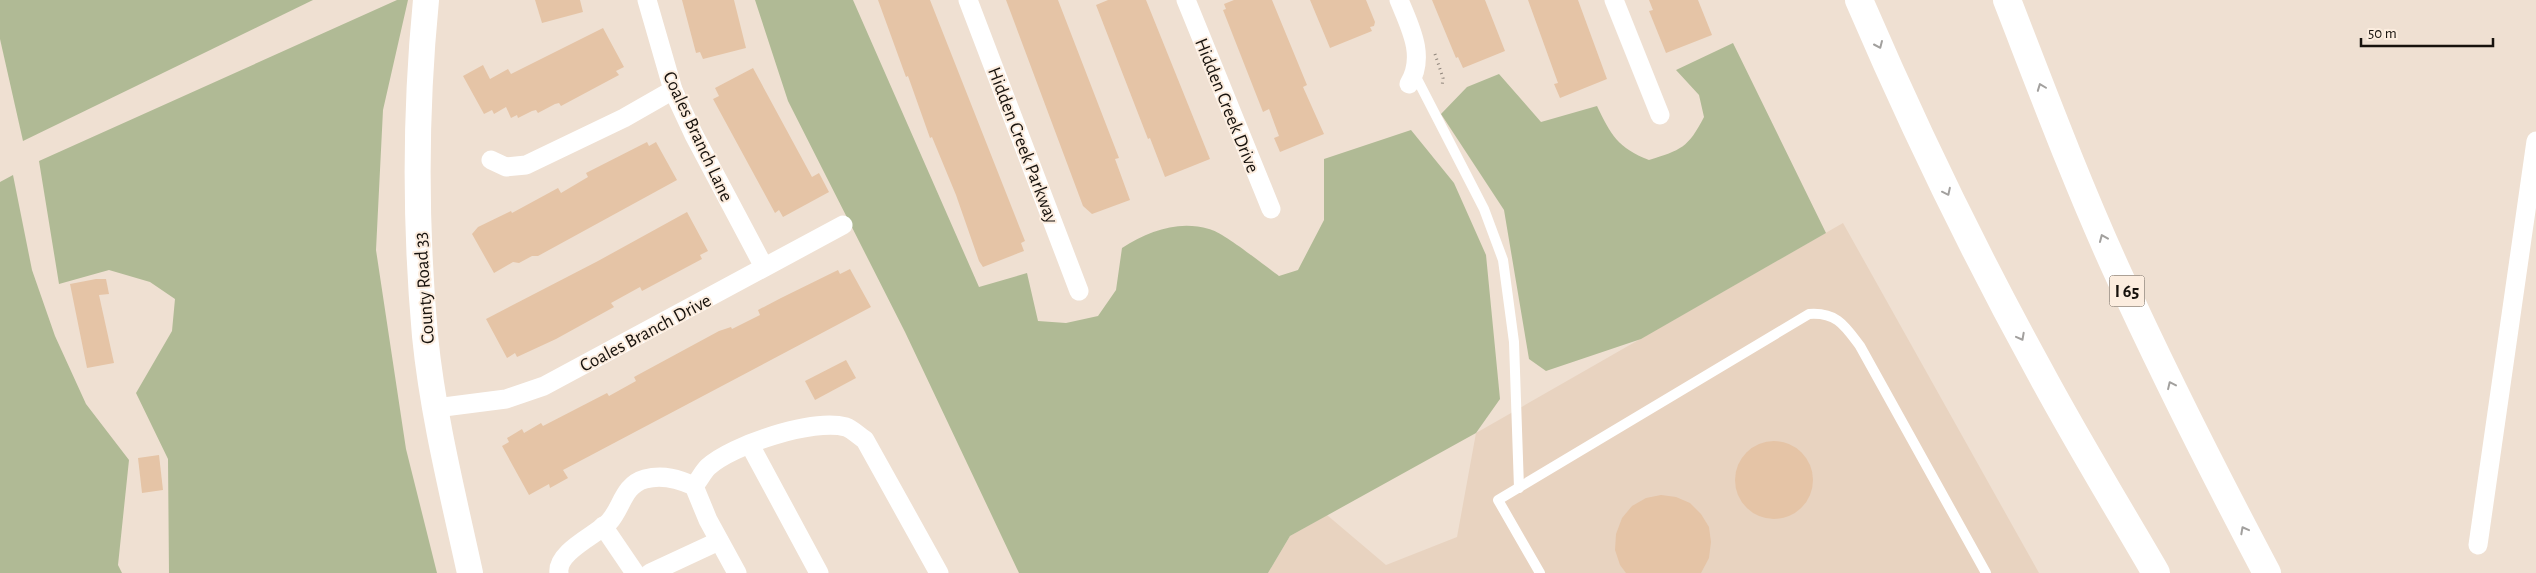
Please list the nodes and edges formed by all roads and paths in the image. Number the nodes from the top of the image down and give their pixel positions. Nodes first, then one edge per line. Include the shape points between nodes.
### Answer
1 (426, 0) edge
2 (647, 0) edge
3 (968, 0) edge
4 (1186, 0) edge
5 (1399, 0) edge
6 (1614, 0) edge
7 (1859, 0) edge
8 (2007, 0) edge
9 (1412, 79) joint
10 (673, 90) junction
11 (1660, 115) dead end
12 (2536, 141) edge
13 (491, 160) dead end
14 (1271, 209) dead end
15 (843, 225) dead end
16 (764, 267) junction
17 (1079, 291) dead end
18 (2053, 396) junction
19 (436, 408) junction
20 (750, 445) junction
21 (694, 486) junction
22 (1519, 488) junction
23 (603, 526) junction
24 (719, 541) junction
25 (2478, 545) dead end
26 (470, 573) edge
27 (559, 573) edge
28 (635, 573) edge
29 (650, 573) edge
30 (737, 573) edge
31 (819, 573) edge
32 (939, 573) edge
33 (1540, 573) edge
34 (1986, 573) edge
35 (2145, 573) edge
36 (2156, 573) edge
37 (2267, 573) edge

1 - 19 street, County Road 33 via 417,158 425,337
2 - 10 street, Coales Branch Lane
3 - 17 street, Hidden Creek Parkway
4 - 14 street, Hidden Creek Drive
5 - 9 street via 1417,51
6 - 11 street
7 -> 18 highway via 1974,248
37 -> 8 highway, I 65 via 2183,412 2116,268 2066,152
9 - 22 lane via 1484,209 1503,260 1514,342
10 - 13 street via 624,118 526,165 506,167
10 - 16 street, Coales Branch Lane
12 - 25 street
15 - 16 street, Coales Branch Drive
16 - 19 street, Coales Branch Drive via 544,386 506,399
18 - 35 highway
18 - 36 highway
19 - 26 street, County Road 33
20 - 21 street via 708,467
20 - 31 street
20 - 32 street via 777,433 819,425 846,428 865,440
21 - 23 street via 674,477 645,479 630,488 609,522
21 - 24 street
22 - 33 lane via 1498,500
22 - 34 lane via 1809,314 1821,313 1843,322 1860,346
23 - 27 street via 563,558
23 - 28 street
24 - 29 street
24 - 30 street

